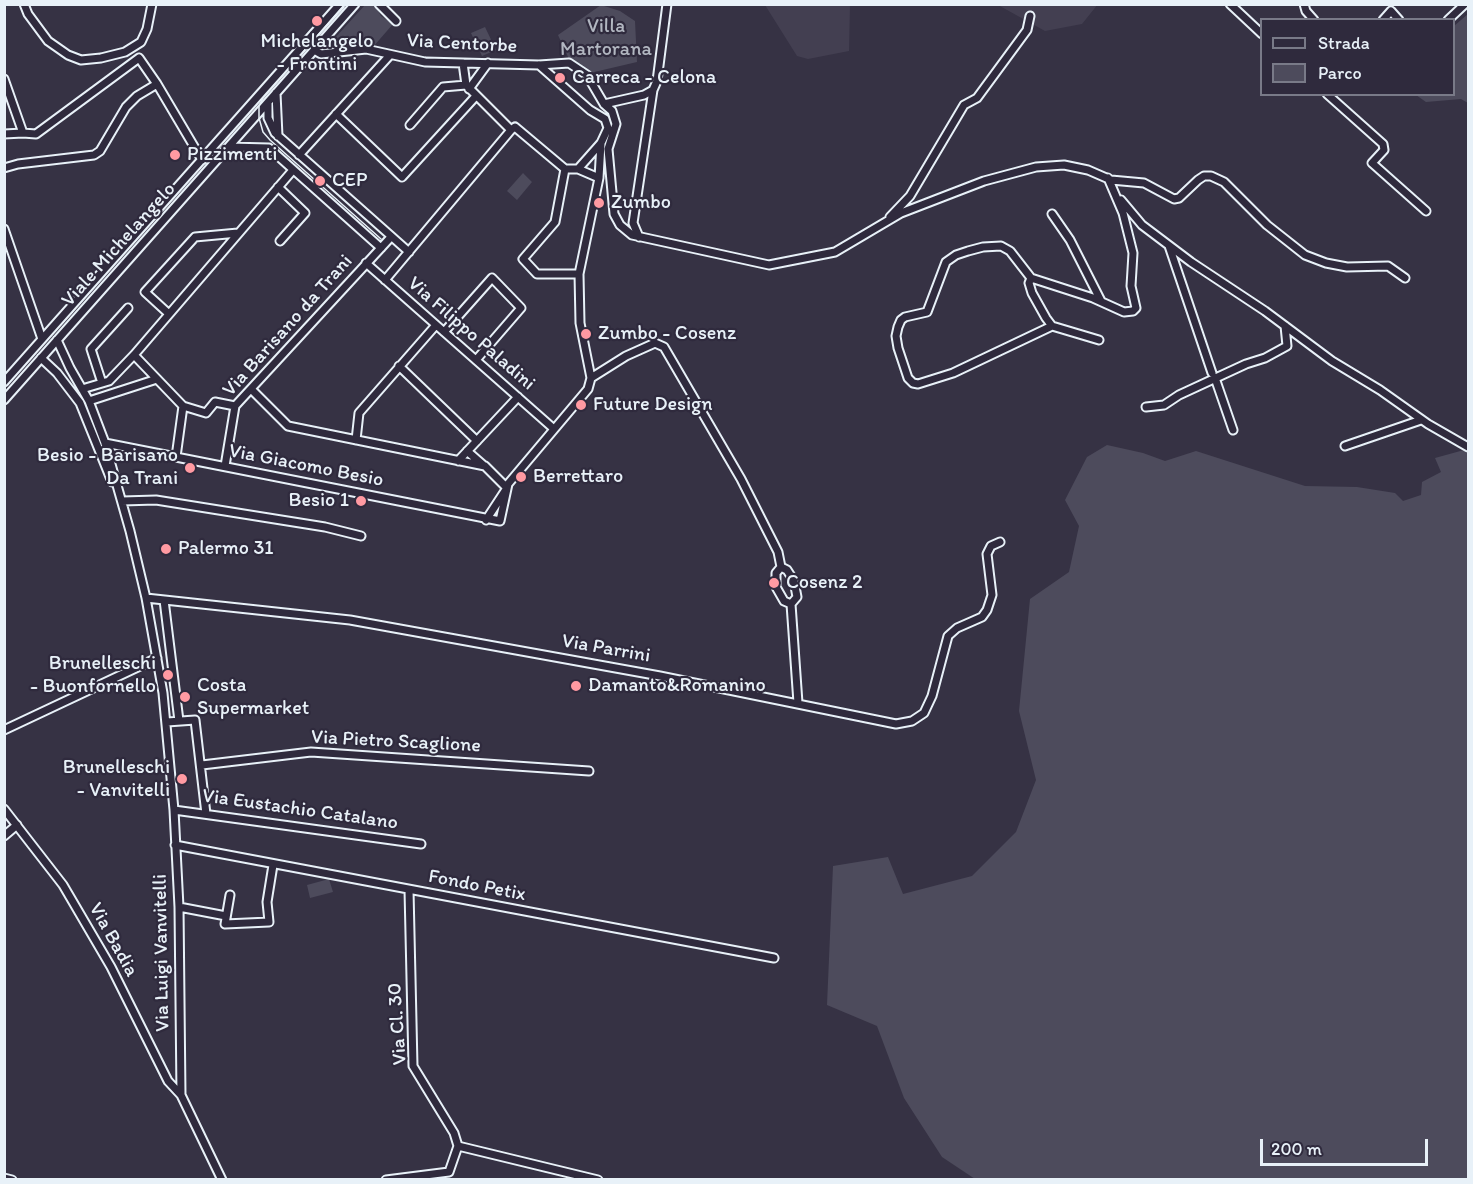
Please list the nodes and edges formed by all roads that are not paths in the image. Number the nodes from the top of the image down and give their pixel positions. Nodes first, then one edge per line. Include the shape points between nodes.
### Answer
1 (24, 4) edge
2 (152, 4) edge
3 (340, 4) edge
4 (355, 4) edge
5 (379, 4) edge
6 (667, 4) edge
7 (1230, 4) edge
8 (1304, 4) edge
9 (1465, 4) edge
10 (1030, 16) dead end
11 (1312, 18) edge
12 (1385, 18) edge
13 (1397, 18) edge
14 (1450, 18) edge
15 (396, 21) dead end
16 (1260, 32) edge
17 (134, 46) junction
18 (314, 50) junction
19 (390, 55) junction
20 (139, 58) junction
21 (463, 63) junction
22 (488, 63) junction
23 (539, 65) junction
24 (4, 79) edge
25 (157, 84) junction
26 (467, 87) junction
27 (652, 90) junction
28 (273, 96) junction
29 (476, 96) junction
30 (1329, 96) edge
31 (604, 104) junction
32 (336, 114) junction
33 (410, 125) dead end
34 (511, 130) junction
35 (23, 133) junction
36 (4, 134) edge
37 (601, 143) junction
38 (229, 147) junction
39 (299, 155) junction
40 (202, 160) junction
41 (4, 168) edge
42 (565, 169) junction
43 (293, 170) junction
44 (578, 170) junction
45 (599, 178) junction
46 (1108, 178) junction
47 (179, 186) junction
48 (278, 187) junction
49 (1112, 188) junction
50 (186, 194) junction
51 (1426, 211) dead end
52 (1052, 214) dead end
53 (881, 225) junction
54 (4, 229) edge
55 (238, 233) junction
56 (391, 237) junction
57 (639, 237) junction
58 (280, 241) dead end
59 (1168, 244) junction
60 (381, 248) junction
61 (409, 252) junction
62 (366, 264) junction
63 (579, 274) junction
64 (1031, 278) junction
65 (1405, 278) dead end
66 (385, 280) junction
67 (1101, 301) junction
68 (128, 308) dead end
69 (169, 314) junction
70 (436, 325) junction
71 (1053, 326) junction
72 (1285, 326) junction
73 (444, 332) junction
74 (42, 339) junction
75 (57, 340) junction
76 (1099, 340) dead end
77 (134, 355) junction
78 (41, 358) junction
79 (476, 360) junction
80 (399, 366) junction
81 (1214, 376) junction
82 (591, 378) junction
83 (157, 379) junction
84 (4, 382) edge
85 (102, 383) junction
86 (82, 388) junction
87 (251, 388) junction
88 (518, 397) junction
89 (4, 400) edge
90 (89, 401) junction
91 (183, 406) junction
92 (235, 406) junction
93 (1146, 407) dead end
94 (1422, 420) junction
95 (554, 429) junction
96 (1233, 430) dead end
97 (356, 440) junction
98 (477, 441) junction
99 (105, 443) junction
100 (1345, 446) dead end
101 (1468, 447) edge
102 (467, 451) junction
103 (176, 457) junction
104 (458, 461) junction
105 (225, 466) junction
106 (484, 466) junction
107 (507, 488) junction
108 (122, 501) junction
109 (486, 520) junction
110 (362, 536) dead end
111 (1000, 542) dead end
112 (781, 567) junction
113 (146, 598) junction
114 (164, 600) junction
115 (791, 604) junction
116 (157, 657) junction
117 (798, 703) junction
118 (179, 721) junction
119 (167, 722) junction
120 (4, 730) edge
121 (201, 765) junction
122 (589, 771) dead end
123 (4, 809) edge
124 (174, 810) junction
125 (206, 814) junction
126 (18, 825) junction
127 (4, 836) edge
128 (421, 844) dead end
129 (175, 845) junction
130 (273, 865) junction
131 (409, 890) junction
132 (230, 895) dead end
133 (179, 907) junction
134 (226, 916) junction
135 (774, 958) dead end
136 (181, 1095) junction
137 (458, 1146) junction
138 (4, 1178) edge
139 (12, 1179) edge
140 (222, 1179) edge
141 (386, 1179) edge
142 (597, 1179) edge

1 - 17 street via 48,41 81,60 125,52
2 - 17 street via 147,29 141,42
3 - 40 street, Viale Michelangelo
4 - 18 street, Viale Michelangelo
5 - 15 street
6 - 27 street via 657,81
7 - 16 street
8 - 11 street
9 - 14 street
10 - 53 street via 1027,30 1001,66 977,98 964,105 910,196
12 - 13 street via 1392,11
17 - 20 street
18 - 19 street, Via Centorbe via 326,54 360,49
18 - 28 street, Viale Michelangelo
19 - 21 street, Via Centorbe via 425,62
19 - 32 street
20 - 25 street
20 - 35 street via 36,134
21 - 22 street, Via Centorbe
21 - 26 street
22 - 23 street, Via Centorbe
22 - 26 street
23 - 31 street, Via Centorbe via 569,63 587,75
23 - 37 street via 605,119 608,128
24 - 35 street
25 - 40 street
25 - 41 street via 126,107 94,155
26 - 29 street
26 - 33 street via 443,87
27 - 31 street
27 - 57 street via 633,222
28 - 38 street, Viale Michelangelo
28 - 39 street, Via Filippo Paladini via 267,114 270,126
29 - 32 street via 402,177
29 - 34 street
30 - 51 street via 1383,144 1384,150 1372,163
31 - 57 street, Via Centorbe via 612,111 616,124 608,149 614,214 620,225
32 - 39 street
34 - 42 street via 515,127
34 - 61 street
35 - 36 street
37 - 44 street
37 - 45 street
38 - 43 street via 268,148
38 - 50 street, Viale Michelangelo
39 - 56 street, Via Filippo Paladini
40 - 47 street, Viale Michelangelo
42 - 44 street
42 - 63 street via 555,222 523,259 537,274
43 - 48 street
43 - 60 street
44 - 45 street
45 - 63 street
46 - 49 street
46 - 53 street via 1064,165 1036,167 974,185 901,213
46 - 65 street via 1144,183 1174,199 1197,180 1211,176 1224,182 1267,225 1305,255 1347,267 1388,266
47 - 50 street
47 - 74 street, Viale Michelangelo
48 - 55 street
48 - 58 street via 305,213
49 - 59 street via 1134,217
49 - 67 street via 1133,253 1131,286 1136,308 1124,312
50 - 75 street, Viale Michelangelo
52 - 67 street
53 - 57 street via 835,252 770,265
54 - 74 street
55 - 69 street
55 - 69 street via 195,237 145,292
56 - 60 street, Via Barisano da Trani
56 - 61 street, Via Filippo Paladini
59 - 72 street
59 - 81 street
60 - 62 street, Via Barisano da Trani
61 - 66 street
62 - 66 street, Via Filippo Paladini
62 - 87 street, Via Barisano da Trani
63 - 82 street via 580,323
64 - 67 street
64 - 71 street via 1032,293
64 - 71 street via 1011,251 1001,246 983,247 946,262 927,312 905,317 898,327 896,336 905,372 913,383 928,382 980,362
66 - 70 street, Via Filippo Paladini
68 - 85 street via 92,349
69 - 77 street
70 - 73 street, Via Filippo Paladini
70 - 80 street
71 - 76 street
72 - 81 street via 1287,346
72 - 94 street
73 - 79 street, Via Filippo Paladini
73 - 79 street via 492,278 521,308
74 - 84 street, Viale Michelangelo
75 - 78 street, Viale Michelangelo
75 - 86 street
77 - 83 street
77 - 85 street via 109,381
78 - 89 street, Viale Michelangelo
78 - 108 street via 80,402
79 - 88 street, Via Filippo Paladini
80 - 97 street via 359,413
80 - 98 street
81 - 93 street via 1164,405
81 - 96 street
82 - 95 street via 588,389
82 - 112 street via 655,343 664,347 741,479 778,552
83 - 90 street
83 - 91 street
85 - 86 street
86 - 90 street
87 - 92 street, Via Barisano da Trani
87 - 97 street via 288,426
88 - 95 street, Via Filippo Paladini
88 - 98 street
90 - 99 street
91 - 92 street via 206,413 215,402
91 - 103 street
92 - 105 street, Via Barisano da Trani
94 - 100 street
94 - 101 street
95 - 107 street
97 - 104 street
98 - 102 street
99 - 103 street, Via Giacomo Besio
99 - 108 street
102 - 104 street
102 - 106 street
103 - 105 street, Via Giacomo Besio
104 - 106 street
105 - 109 street, Via Giacomo Besio
106 - 107 street
107 - 109 street
107 - 109 street, Via Giacomo Besio via 500,521
108 - 110 street via 156,500
108 - 113 street, Via Luigi Vanvitelli
111 - 117 street, Via Parrini via 991,546 987,554 992,595 987,610 948,636 924,713 912,721 896,724
112 - 115 street via 794,581 797,597
112 - 115 street via 776,573 776,587 784,601
113 - 114 street, Via Parrini
113 - 116 street, Via Luigi Vanvitelli
114 - 117 street, Via Parrini via 350,620
114 - 118 street
115 - 117 street
116 - 119 street, Via Luigi Vanvitelli
116 - 120 street
118 - 119 street
118 - 121 street via 195,720
119 - 124 street, Via Luigi Vanvitelli
121 - 122 street, Via Pietro Scaglione via 311,752
121 - 125 street
123 - 126 street, Via Badia
124 - 125 street, Via Eustachio Catalano
124 - 129 street, Via Luigi Vanvitelli
125 - 128 street, Via Eustachio Catalano
126 - 127 street
126 - 136 street, Via Badia via 63,885 111,967 168,1081
129 - 130 street, Fondo Petix
129 - 133 street, Via Luigi Vanvitelli
130 - 131 street, Fondo Petix
130 - 134 street via 267,902 269,922 225,924
131 - 135 street, Fondo Petix
131 - 137 street, Via Cl. 30 via 413,1066
132 - 134 street
133 - 134 street
133 - 136 street, Via Luigi Vanvitelli
136 - 140 street
137 - 141 street via 449,1172
137 - 142 street
138 - 139 street

